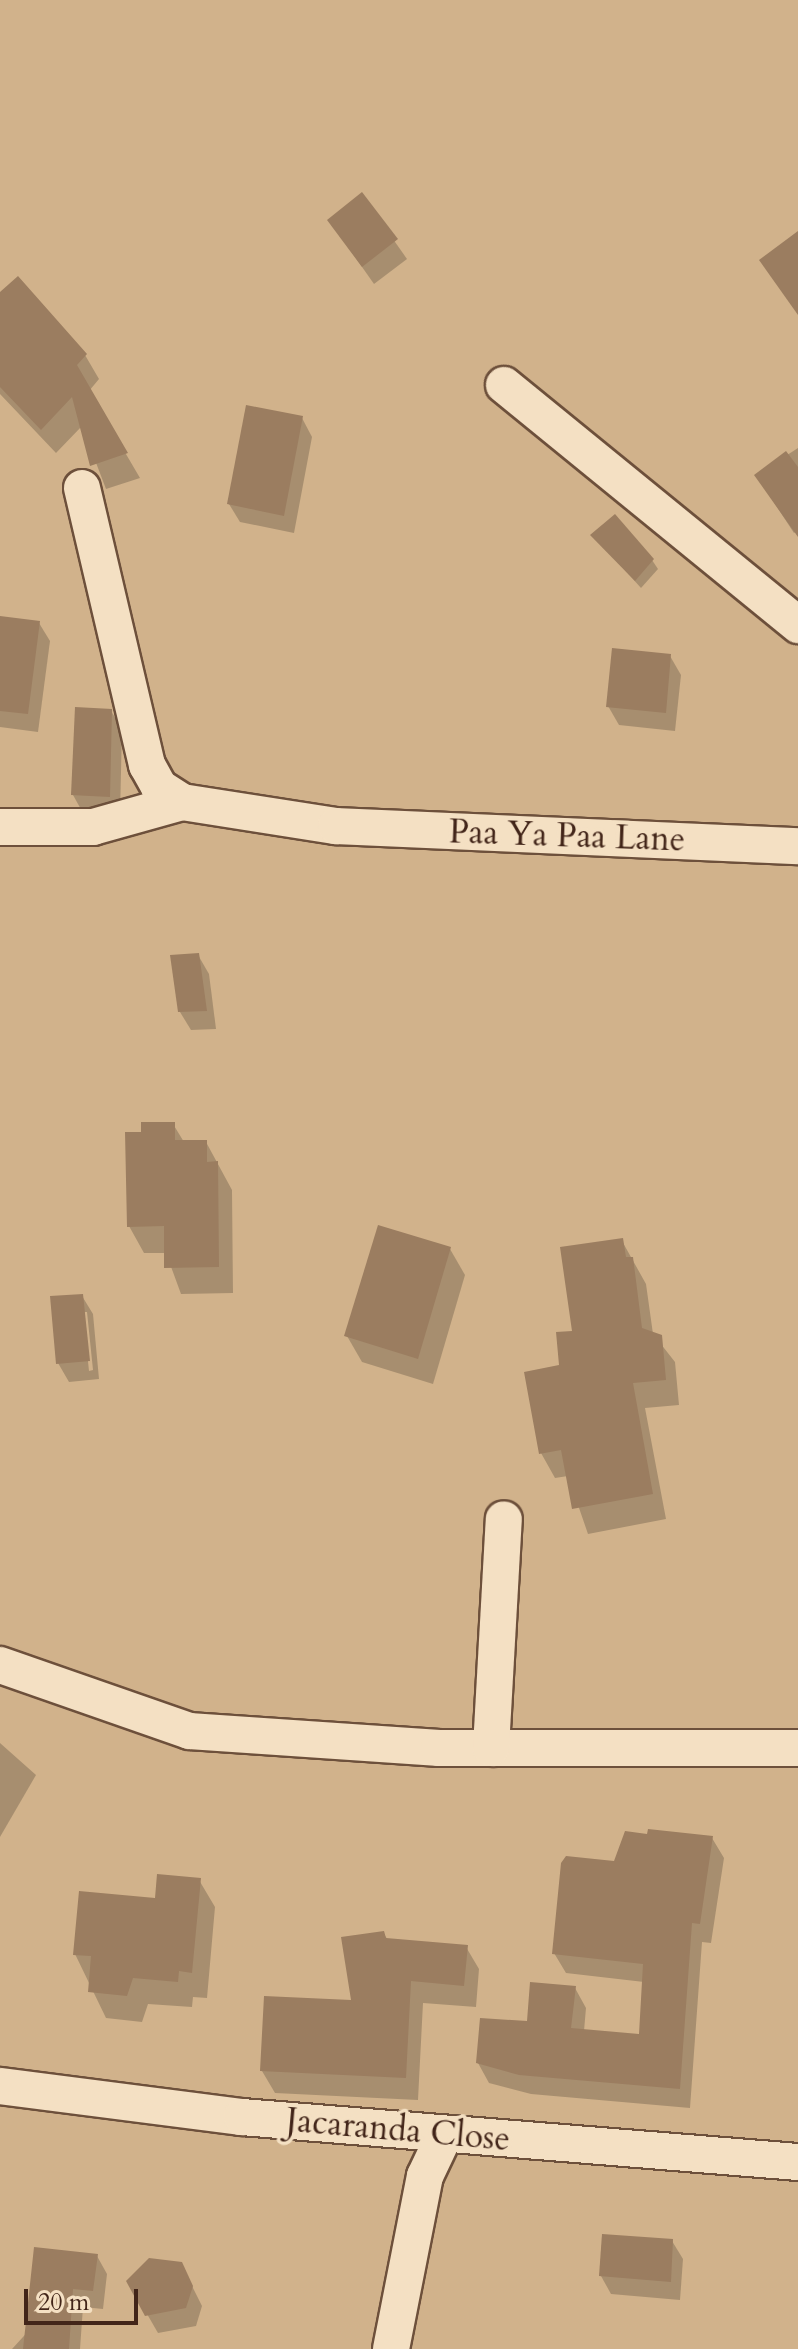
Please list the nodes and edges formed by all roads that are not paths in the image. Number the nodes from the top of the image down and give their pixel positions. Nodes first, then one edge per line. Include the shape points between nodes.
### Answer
1 (504, 385) dead end
2 (82, 488) dead end
3 (798, 625) edge
4 (182, 802) junction
5 (0, 827) edge
6 (798, 846) edge
7 (504, 1519) dead end
8 (0, 1665) edge
9 (491, 1748) junction
10 (798, 1748) edge
11 (0, 2086) edge
12 (444, 2136) junction
13 (798, 2162) edge
14 (391, 2349) edge

1 - 3 street
2 - 4 street via 147,765 159,787
4 - 5 street via 93,827
4 - 6 street, Paa Ya Paa Lane via 336,826
7 - 9 street
8 - 9 street via 189,1731
9 - 10 street
11 - 12 street, Jacaranda Close
12 - 13 street, Jacaranda Close
12 - 14 street via 425,2176

